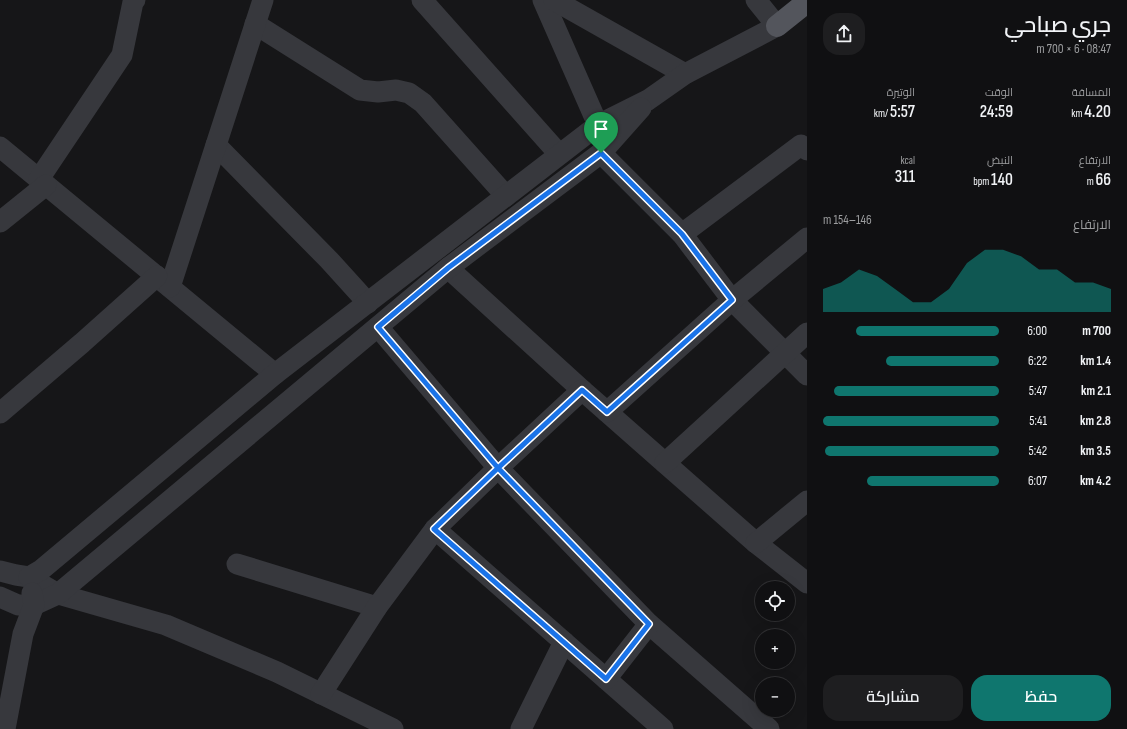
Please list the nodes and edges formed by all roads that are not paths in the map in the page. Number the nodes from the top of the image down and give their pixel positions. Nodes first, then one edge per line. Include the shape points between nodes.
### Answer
1 (135, 0) edge
2 (422, 0) edge
3 (543, 0) edge
4 (554, 0) edge
5 (756, 0) edge
6 (261, 1) edge
7 (807, 2) edge
8 (807, 18) edge
9 (255, 24) junction
10 (777, 26) junction
11 (685, 74) junction
12 (648, 100) junction
13 (598, 125) junction
14 (216, 146) junction
15 (0, 147) edge
16 (807, 150) edge
17 (601, 153) junction
18 (560, 154) junction
19 (42, 182) junction
20 (506, 196) junction
21 (0, 222) edge
22 (682, 234) junction
23 (807, 238) edge
24 (448, 268) junction
25 (163, 281) junction
26 (732, 300) junction
27 (368, 303) junction
28 (378, 327) junction
29 (807, 333) edge
30 (785, 353) junction
31 (275, 374) junction
32 (807, 375) edge
33 (582, 390) junction
34 (607, 412) junction
35 (0, 413) edge
36 (665, 463) junction
37 (498, 468) junction
38 (807, 501) edge
39 (434, 529) junction
40 (756, 543) junction
41 (237, 564) dead end
42 (0, 571) edge
43 (29, 576) junction
44 (807, 583) edge
45 (58, 594) junction
46 (0, 597) edge
47 (34, 605) junction
48 (377, 607) junction
49 (649, 624) junction
50 (564, 642) junction
51 (606, 679) junction
52 (321, 694) junction
53 (651, 725) edge
54 (5, 729) edge
55 (393, 729) edge
56 (521, 729) edge
57 (769, 729) edge

1 - 19 street via 122,55
2 - 18 street
3 - 13 street
4 - 11 street
5 - 10 street
6 - 9 street
7 - 10 main road
8 - 10 main road
9 - 14 street
9 - 20 street via 360,90 396,90 409,93 423,103
10 - 11 street
11 - 12 street
12 - 13 street
12 - 17 street
13 - 18 street
14 - 25 street
14 - 27 street via 330,260
15 - 19 street
16 - 22 street via 801,145
17 - 22 street
17 - 24 street
18 - 20 street
19 - 21 street
19 - 25 street
20 - 27 street
22 - 26 street
23 - 26 street
24 - 28 street
24 - 33 street
25 - 31 street
25 - 35 street via 82,343
26 - 30 street
26 - 34 street
27 - 31 street
28 - 37 street
28 - 45 street
29 - 30 street
30 - 32 street
30 - 36 street
31 - 43 street via 41,570
33 - 34 street
33 - 37 street
34 - 36 street
36 - 40 street
37 - 39 street
37 - 49 street
38 - 40 street
39 - 48 street
39 - 50 street
40 - 44 street
41 - 48 street
42 - 43 street
43 - 45 street
43 - 47 street
45 - 47 street
45 - 52 street via 166,625 277,672
46 - 47 street via 18,605
47 - 54 street via 23,634
48 - 52 street
49 - 51 street
49 - 57 street
50 - 51 street
50 - 56 street
51 - 53 street
52 - 55 street

